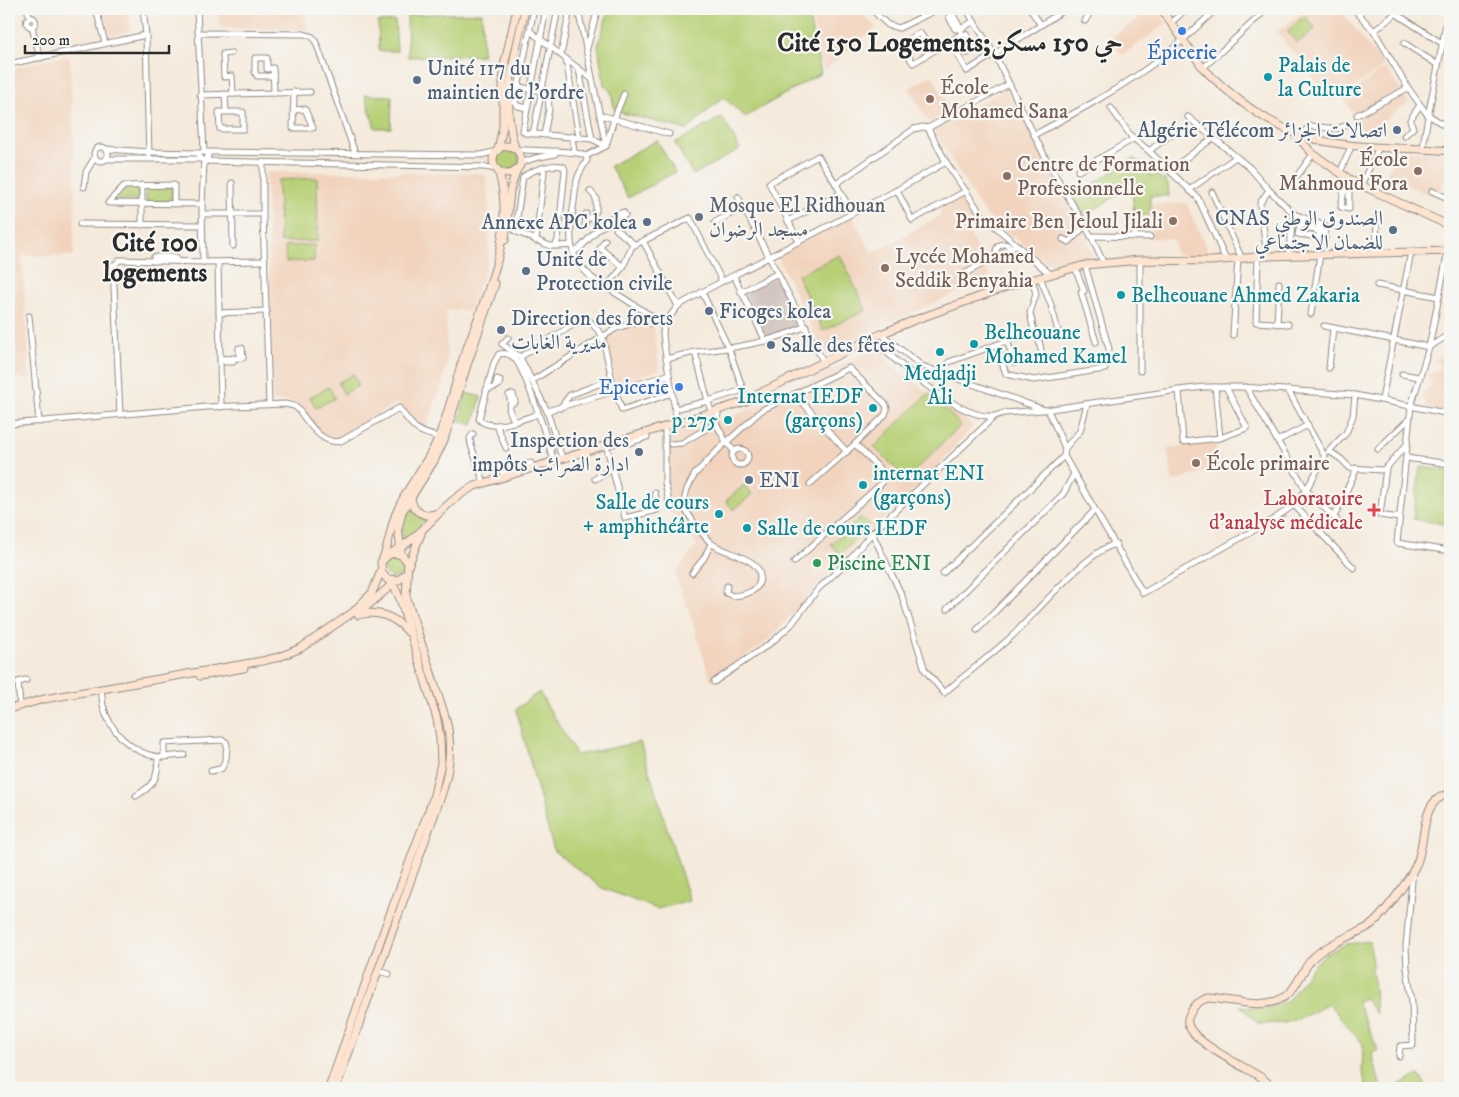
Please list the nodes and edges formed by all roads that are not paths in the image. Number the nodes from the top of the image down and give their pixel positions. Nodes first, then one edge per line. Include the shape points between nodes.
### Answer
1 (27, 9) edge
2 (96, 9) edge
3 (143, 9) edge
4 (197, 9) edge
5 (517, 9) edge
6 (525, 9) edge
7 (534, 9) edge
8 (546, 9) edge
9 (558, 9) edge
10 (570, 9) edge
11 (578, 9) edge
12 (598, 9) edge
13 (871, 9) edge
14 (938, 9) edge
15 (966, 9) edge
16 (1030, 9) edge
17 (1065, 9) edge
18 (1092, 9) edge
19 (1161, 9) edge
20 (1186, 9) edge
21 (1216, 9) edge
22 (1267, 9) edge
23 (1357, 9) edge
24 (1401, 9) edge
25 (1448, 9) edge
26 (1056, 11) edge
27 (1395, 13) junction
28 (1085, 20) dead end
29 (974, 21) junction
30 (1171, 23) junction
31 (1041, 25) junction
32 (530, 31) junction
33 (1374, 31) junction
34 (198, 33) junction
35 (146, 35) junction
36 (540, 39) junction
37 (1184, 40) junction
38 (950, 41) junction
39 (1443, 42) junction
40 (105, 43) junction
41 (1404, 43) dead end
42 (1450, 44) edge
43 (551, 47) junction
44 (905, 50) dead end
45 (586, 51) junction
46 (231, 54) dead end
47 (995, 54) junction
48 (564, 57) junction
49 (40, 58) junction
50 (9, 64) edge
51 (1438, 65) junction
52 (1203, 68) junction
53 (579, 69) junction
54 (273, 76) junction
55 (592, 79) junction
56 (1009, 84) junction
57 (519, 86) junction
58 (1408, 88) junction
59 (530, 89) junction
60 (542, 91) junction
61 (294, 92) junction
62 (310, 92) dead end
63 (274, 93) junction
64 (225, 94) junction
65 (233, 94) junction
66 (624, 94) dead end
67 (200, 95) junction
68 (1420, 105) junction
69 (527, 108) junction
70 (1111, 108) dead end
71 (293, 110) junction
72 (226, 112) junction
73 (1427, 114) junction
74 (600, 115) junction
75 (1357, 115) dead end
76 (1407, 115) dead end
77 (1188, 117) dead end
78 (614, 119) junction
79 (1410, 120) junction
80 (1347, 125) dead end
81 (928, 128) junction
82 (1450, 129) edge
83 (1292, 130) junction
84 (1174, 132) dead end
85 (533, 134) junction
86 (668, 134) dead end
87 (544, 135) junction
88 (1034, 135) junction
89 (1300, 135) junction
90 (572, 136) junction
91 (1404, 136) dead end
92 (579, 137) junction
93 (1135, 138) junction
94 (1213, 138) junction
95 (592, 139) junction
96 (606, 146) junction
97 (1379, 147) junction
98 (516, 148) junction
99 (1423, 148) junction
100 (105, 149) junction
101 (1350, 149) dead end
102 (497, 150) junction
103 (1149, 151) junction
104 (1450, 151) edge
105 (150, 152) junction
106 (204, 152) junction
107 (574, 152) junction
108 (355, 153) junction
109 (560, 153) junction
110 (1313, 154) junction
111 (586, 156) junction
112 (95, 157) junction
113 (1236, 157) junction
114 (106, 159) junction
115 (149, 159) junction
116 (204, 160) junction
117 (946, 162) junction
118 (263, 163) junction
119 (521, 164) junction
120 (497, 170) junction
121 (544, 170) junction
122 (1078, 170) dead end
123 (1170, 170) junction
124 (516, 171) junction
125 (1340, 173) junction
126 (1354, 182) junction
127 (232, 183) dead end
128 (836, 184) junction
129 (142, 185) junction
130 (1361, 185) junction
131 (1289, 187) dead end
132 (84, 188) dead end
133 (1349, 188) dead end
134 (897, 190) junction
135 (1190, 190) junction
136 (1270, 190) junction
137 (966, 191) junction
138 (1432, 191) dead end
139 (1212, 192) dead end
140 (841, 193) junction
141 (738, 197) dead end
142 (589, 198) dead end
143 (1450, 199) edge
144 (142, 204) junction
145 (174, 204) junction
146 (202, 204) junction
147 (744, 208) junction
148 (852, 213) junction
149 (202, 214) junction
150 (233, 214) junction
151 (263, 214) junction
152 (1294, 214) junction
153 (1377, 216) dead end
154 (588, 217) junction
155 (1135, 219) dead end
156 (788, 221) junction
157 (1292, 221) junction
158 (715, 222) dead end
159 (80, 224) dead end
160 (1300, 224) junction
161 (142, 225) junction
162 (202, 226) junction
163 (585, 226) dead end
164 (1085, 226) junction
165 (1325, 226) dead end
166 (1450, 226) edge
167 (616, 229) dead end
168 (1091, 236) junction
169 (1135, 237) junction
170 (1150, 237) dead end
171 (1063, 239) dead end
172 (605, 240) dead end
173 (536, 241) junction
174 (643, 241) junction
175 (798, 242) junction
176 (571, 244) junction
177 (635, 245) junction
178 (1016, 245) junction
179 (233, 246) dead end
180 (555, 246) junction
181 (1450, 251) edge
182 (573, 252) junction
183 (1411, 252) junction
184 (1376, 253) junction
185 (1320, 254) junction
186 (1267, 256) junction
187 (1288, 256) junction
188 (769, 257) junction
189 (1258, 258) junction
190 (1240, 259) junction
191 (1140, 260) junction
192 (1226, 260) junction
193 (265, 261) junction
194 (203, 262) junction
195 (1103, 262) junction
196 (218, 263) junction
197 (1085, 265) junction
198 (623, 267) junction
199 (1075, 267) junction
200 (778, 273) junction
201 (964, 274) dead end
202 (1050, 274) junction
203 (734, 276) junction
204 (1036, 278) junction
205 (722, 281) junction
206 (1279, 283) dead end
207 (1377, 285) dead end
208 (606, 286) junction
209 (1403, 291) junction
210 (702, 292) junction
211 (741, 292) junction
212 (1439, 296) junction
213 (678, 306) junction
214 (266, 311) junction
215 (219, 313) junction
216 (1311, 314) dead end
217 (29, 316) dead end
218 (664, 324) junction
219 (1277, 324) junction
220 (1288, 324) dead end
221 (806, 326) junction
222 (1324, 326) dead end
223 (1333, 328) junction
224 (1034, 331) junction
225 (1058, 331) dead end
226 (881, 334) junction
227 (1450, 334) edge
228 (602, 335) junction
229 (1233, 335) dead end
230 (508, 338) dead end
231 (1394, 340) junction
232 (1007, 341) junction
233 (766, 342) junction
234 (1096, 342) dead end
235 (996, 345) junction
236 (879, 346) dead end
237 (1429, 347) junction
238 (729, 349) junction
239 (1109, 349) dead end
240 (694, 352) junction
241 (1042, 355) dead end
242 (236, 358) dead end
243 (520, 358) junction
244 (222, 359) junction
245 (666, 359) junction
246 (824, 362) junction
247 (949, 362) dead end
248 (1015, 363) dead end
249 (1329, 368) dead end
250 (1105, 369) dead end
251 (1140, 371) dead end
252 (1402, 374) dead end
253 (668, 375) junction
254 (1419, 377) junction
255 (533, 380) junction
256 (495, 387) dead end
257 (1215, 387) junction
258 (1226, 387) junction
259 (1246, 387) junction
260 (486, 390) junction
261 (615, 390) junction
262 (743, 390) junction
263 (1179, 390) junction
264 (1288, 390) junction
265 (672, 393) junction
266 (795, 394) junction
267 (1355, 395) junction
268 (1382, 399) junction
269 (708, 401) junction
270 (747, 401) junction
271 (511, 403) dead end
272 (270, 404) junction
273 (1087, 404) junction
274 (221, 406) junction
275 (1411, 406) junction
276 (560, 408) junction
277 (675, 409) junction
278 (719, 410) junction
279 (1046, 410) junction
280 (547, 411) junction
281 (708, 413) junction
282 (120, 414) junction
283 (538, 414) junction
284 (1450, 414) edge
285 (995, 416) junction
286 (1410, 419) junction
287 (514, 421) junction
288 (38, 422) junction
289 (677, 422) junction
290 (9, 424) edge
291 (716, 424) junction
292 (496, 426) junction
293 (665, 426) junction
294 (1308, 426) junction
295 (473, 434) dead end
296 (439, 437) junction
297 (1220, 438) junction
298 (1277, 441) junction
299 (726, 442) junction
300 (1407, 443) junction
301 (606, 444) junction
302 (671, 444) dead end
303 (856, 444) junction
304 (506, 448) dead end
305 (1065, 448) junction
306 (1378, 448) dead end
307 (734, 451) dead end
308 (1329, 451) junction
309 (847, 452) junction
310 (1064, 456) junction
311 (1325, 457) junction
312 (562, 458) junction
313 (1406, 458) junction
314 (554, 461) junction
315 (1450, 464) edge
316 (1357, 468) junction
317 (1386, 468) junction
318 (612, 469) junction
319 (1074, 474) junction
320 (595, 479) dead end
321 (484, 483) junction
322 (810, 484) dead end
323 (1306, 490) junction
324 (655, 493) dead end
325 (411, 496) junction
326 (1294, 505) junction
327 (683, 506) junction
328 (1095, 510) junction
329 (438, 513) junction
330 (1334, 517) junction
331 (1399, 518) junction
332 (1345, 528) dead end
333 (422, 531) junction
334 (872, 533) junction
335 (711, 544) junction
336 (1116, 544) junction
337 (1450, 551) edge
338 (401, 552) junction
339 (383, 559) junction
340 (794, 562) dead end
341 (1354, 568) dead end
342 (408, 569) junction
343 (381, 571) junction
344 (692, 573) dead end
345 (943, 573) dead end
346 (393, 581) junction
347 (727, 586) dead end
348 (947, 609) dead end
349 (355, 616) junction
350 (977, 630) dead end
351 (410, 634) junction
352 (26, 680) dead end
353 (714, 682) dead end
354 (102, 691) junction
355 (20, 706) junction
356 (9, 709) edge
357 (184, 755) dead end
358 (164, 757) junction
359 (158, 758) junction
360 (211, 771) dead end
361 (1450, 794) edge
362 (136, 796) dead end
363 (1413, 870) junction
364 (378, 971) junction
365 (389, 974) dead end
366 (1399, 1056) dead end
367 (329, 1088) edge
368 (336, 1088) edge
369 (1274, 1088) edge

1 - 49 street via 30,18 35,20 32,27
2 - 40 street
3 - 35 street
4 - 34 street
5 - 102 main road via 505,61 503,126
6 - 98 main road via 510,83 510,133
7 - 32 street
8 - 36 street
9 - 43 street
10 - 48 street
11 - 45 street
12 - 45 street
13 - 14 street via 888,25 899,28
15 - 29 street
16 - 31 street
17 - 26 street
18 - 28 street
19 - 30 main road
20 - 30 street
21 - 37 street
22 - 52 street
23 - 33 street
24 - 27 street
25 - 39 street
26 - 31 street
27 - 33 street
27 - 39 street
29 - 38 street
29 - 47 street
30 - 37 main road
31 - 47 street
32 - 36 street
32 - 57 street
33 - 58 street
34 - 67 street
34 - 108 street via 304,34 313,37
35 - 40 street
35 - 105 street
36 - 43 street
36 - 59 street
37 - 52 main road
37 - 88 street via 1126,82
38 - 44 street via 912,63
38 - 47 street via 967,71
39 - 42 street
39 - 51 street
40 - 49 street
41 - 51 street
43 - 48 street
43 - 60 street
45 - 55 street
46 - 65 street via 223,54 224,77 232,76
47 - 56 street
48 - 53 street
48 - 92 street
49 - 50 street
51 - 73 street
52 - 83 main road via 1242,103
53 - 55 street
53 - 95 street
54 - 54 street via 257,76 255,58 267,58 267,69 273,68
54 - 63 street
55 - 74 street
56 - 81 street
56 - 88 street
57 - 59 street
57 - 69 street via 516,105
58 - 68 street
58 - 75 street
59 - 60 street
59 - 69 street
60 - 85 street
60 - 87 street via 548,94 549,109
61 - 62 street
61 - 63 street
61 - 71 street
63 - 65 street
64 - 65 street
64 - 67 street
64 - 72 street
66 - 78 street
67 - 106 street
68 - 73 street
68 - 79 street
69 - 85 street via 523,131
70 - 93 street
71 - 71 street via 292,128 313,128 304,109
72 - 72 street via 243,112 243,129 220,129 219,112
73 - 82 street
73 - 99 street
74 - 78 street
74 - 96 street
76 - 79 street
77 - 94 street
78 - 86 street
78 - 96 street
79 - 91 street via 1413,128
80 - 89 street via 1337,129 1311,126
81 - 117 street
81 - 128 street via 914,129
83 - 89 main road
83 - 110 main road
84 - 103 street
85 - 87 street
87 - 90 street
88 - 164 street
89 - 97 main road
90 - 92 street
90 - 107 street
92 - 95 street
93 - 103 street
93 - 122 street
94 - 113 street
94 - 123 street
95 - 96 street
96 - 111 street
97 - 99 main road
97 - 130 street
98 - 102 main road via 508,146
98 - 109 street
98 - 119 main road
99 - 104 main road
100 - 105 street
100 - 112 street via 97,149
100 - 114 street
101 - 125 street
102 - 108 street via 481,155
102 - 120 main road via 493,160
103 - 123 street
105 - 106 street
105 - 115 street
106 - 108 street
106 - 116 street via 208,158
106 - 116 street via 199,156
107 - 109 street
107 - 111 street
109 - 119 street
110 - 125 main road
110 - 131 street
111 - 176 street via 578,178
112 - 114 street via 100,161
112 - 132 street via 86,172
113 - 135 street
113 - 136 street
114 - 115 street
115 - 116 street
116 - 118 street
116 - 146 street
117 - 134 street
117 - 137 street
118 - 120 street via 484,167
118 - 151 street
119 - 124 main road
120 - 124 main road via 509,174
120 - 296 main road via 504,200 497,261
121 - 173 street
121 - 173 street via 530,172 521,182 515,229
121 - 180 street via 561,165 565,170
123 - 135 street
124 - 325 main road via 510,191 503,256 492,296 444,440
125 - 126 main road
126 - 130 main road
126 - 133 street
127 - 150 street
128 - 140 street
128 - 156 street via 818,156 769,183
129 - 144 street
129 - 144 street via 124,186 108,203
129 - 145 street via 174,184
130 - 166 main road
134 - 137 street via 912,220
134 - 148 street
135 - 192 street via 1198,198
136 - 152 street
136 - 186 street via 1260,204
137 - 178 street via 984,217
138 - 143 street
139 - 190 street
140 - 148 street
140 - 156 street
141 - 147 street
142 - 154 street via 590,190 596,198 596,211
144 - 145 street
144 - 161 street
145 - 146 street
146 - 149 street
147 - 158 street
147 - 188 street
148 - 175 street
149 - 150 street
149 - 162 street
150 - 151 street
150 - 179 street
151 - 193 street
152 - 157 street
152 - 165 street
153 - 184 street
154 - 163 street
154 - 182 street via 602,226
155 - 169 street
156 - 175 street
157 - 160 street
157 - 187 street
159 - 161 street
160 - 160 street via 1298,234 1325,238 1324,234
161 - 162 street
162 - 194 street
164 - 168 street
164 - 171 street via 1069,242
167 - 177 street
168 - 169 street
168 - 195 street
169 - 170 street
172 - 198 street via 600,248
173 - 180 street
174 - 177 street
174 - 205 street via 690,218
174 - 213 street
175 - 188 street
176 - 180 street
176 - 182 street
177 - 198 street
178 - 201 street
178 - 202 street
181 - 183 main road
181 - 212 street
182 - 208 street via 583,270
183 - 184 main road
183 - 209 street
184 - 185 main road
185 - 187 main road
185 - 216 street
186 - 187 main road
186 - 189 main road
188 - 200 street
188 - 203 street
189 - 190 main road
189 - 219 street via 1256,322
190 - 192 main road
190 - 229 street
191 - 192 main road
191 - 195 main road
191 - 251 street
193 - 196 street
193 - 214 street
194 - 196 street
194 - 282 street via 119,260 113,264
195 - 197 main road
196 - 215 street
197 - 199 main road
197 - 239 street
198 - 208 street
199 - 202 main road
199 - 234 street
200 - 211 street
200 - 221 street
202 - 204 main road
203 - 205 street
203 - 211 street
204 - 224 street via 1036,294 1030,313
204 - 225 street via 1051,304
204 - 226 main road
205 - 210 street
206 - 219 street
207 - 209 street
208 - 218 street
209 - 212 street
209 - 231 street
210 - 213 street
210 - 238 street
211 - 233 street
212 - 237 street
213 - 218 street
214 - 215 street
214 - 272 street
215 - 244 street
217 - 288 street
218 - 228 street via 636,322
218 - 245 street
219 - 220 street
221 - 233 street
221 - 246 street
222 - 223 street
223 - 231 street
223 - 249 street
224 - 232 street
224 - 241 street
226 - 246 main road
226 - 279 street via 922,366
227 - 237 street
228 - 243 street via 586,317
228 - 255 street
228 - 276 street via 612,379 570,395
230 - 243 street via 502,344
231 - 237 street
231 - 268 street
232 - 235 street
232 - 248 street
233 - 238 street
235 - 247 street
235 - 250 street via 1006,374 1034,380
236 - 285 street via 954,405 985,417
237 - 254 street
238 - 240 street
238 - 262 street
240 - 245 street
240 - 269 street
242 - 244 street via 233,362
243 - 255 street
244 - 274 street
245 - 253 street
246 - 270 main road
252 - 254 street
253 - 261 street
253 - 265 street
254 - 275 street
255 - 280 street
256 - 260 street
257 - 258 street
257 - 263 street
257 - 297 street
258 - 259 street
258 - 297 street via 1247,428
259 - 264 street
259 - 298 street
260 - 283 street via 497,356 509,355 521,366
260 - 292 street via 479,420
261 - 265 street via 622,410
261 - 276 street
262 - 269 street
262 - 270 street
263 - 273 street
263 - 297 street via 1182,442
264 - 267 street
264 - 294 street
265 - 277 street
266 - 299 street via 762,410
266 - 303 street via 849,368 887,409
266 - 309 street
267 - 268 street
267 - 308 street via 1354,416 1346,433
268 - 275 street
269 - 277 street
269 - 281 street
270 - 278 main road
271 - 287 street via 509,409
272 - 274 street
272 - 296 street via 294,406 328,441 341,440 399,408 423,434
273 - 279 street
273 - 305 street via 1080,431
274 - 282 street
275 - 284 street
275 - 286 street
276 - 280 street
277 - 289 street
278 - 281 main road
278 - 291 street
279 - 285 street
279 - 305 street
280 - 312 street
281 - 289 main road
281 - 291 street via 709,420
282 - 288 street
283 - 287 street
283 - 314 street
285 - 334 street
286 - 300 street
286 - 306 street
287 - 292 street
288 - 290 street
289 - 293 main road
291 - 299 street
291 - 302 street via 682,443
292 - 304 street
293 - 301 main road
293 - 327 street via 665,483 670,506
294 - 298 street
294 - 311 street
295 - 321 street via 471,446
296 - 339 main road via 397,511
298 - 323 street
299 - 307 street
299 - 327 street via 695,474
300 - 313 street
300 - 317 street
301 - 312 main road
301 - 318 street
303 - 309 street
303 - 340 street via 882,471 882,483
305 - 310 street
308 - 311 street
308 - 316 street via 1350,468
309 - 322 street
310 - 319 street
310 - 345 street
311 - 323 street
312 - 314 main road
313 - 315 street
313 - 331 street
314 - 321 main road
316 - 317 street
316 - 330 street
317 - 331 street via 1380,515
318 - 320 street
318 - 324 street via 625,518 657,510
319 - 328 street
319 - 348 street via 1063,494
321 - 329 main road via 461,494
323 - 326 street
323 - 330 street
325 - 329 main road via 417,512 430,516
325 - 338 main road via 399,522
326 - 336 street via 1143,593
326 - 341 street
327 - 335 street
328 - 336 street
328 - 350 street
329 - 333 main road
330 - 332 street
331 - 337 street via 1397,543
333 - 338 main road
333 - 342 main road
334 - 336 street via 902,596 925,670 944,693 1014,634 1074,573 1107,546
334 - 353 street via 818,589 791,625
335 - 344 street
335 - 347 street via 754,563 759,570 758,588 750,592 733,596 726,593
338 - 339 main road via 391,553
338 - 342 main road via 407,560
339 - 343 main road
342 - 346 main road
342 - 364 main road via 406,596 446,719 450,760 440,799
343 - 346 main road
343 - 354 main road via 374,590 358,608 296,651
346 - 349 main road
346 - 351 main road
349 - 351 main road via 385,615
349 - 354 main road via 321,641 282,661
351 - 367 main road via 437,719 441,750 439,774
352 - 355 street via 18,682
354 - 355 main road via 44,699
354 - 359 street via 105,712 117,733 138,751
355 - 356 main road
357 - 358 street
358 - 359 street
358 - 360 street via 164,743 222,740 227,744 224,762 220,769
359 - 362 street via 157,775 146,790
361 - 363 main road via 1443,795 1431,806 1420,855
363 - 366 street via 1406,946 1414,1045 1400,1046
363 - 369 main road via 1377,920 1313,958 1286,996 1266,1003 1206,999 1192,1008 1188,1024 1199,1039
364 - 365 street
364 - 368 main road

